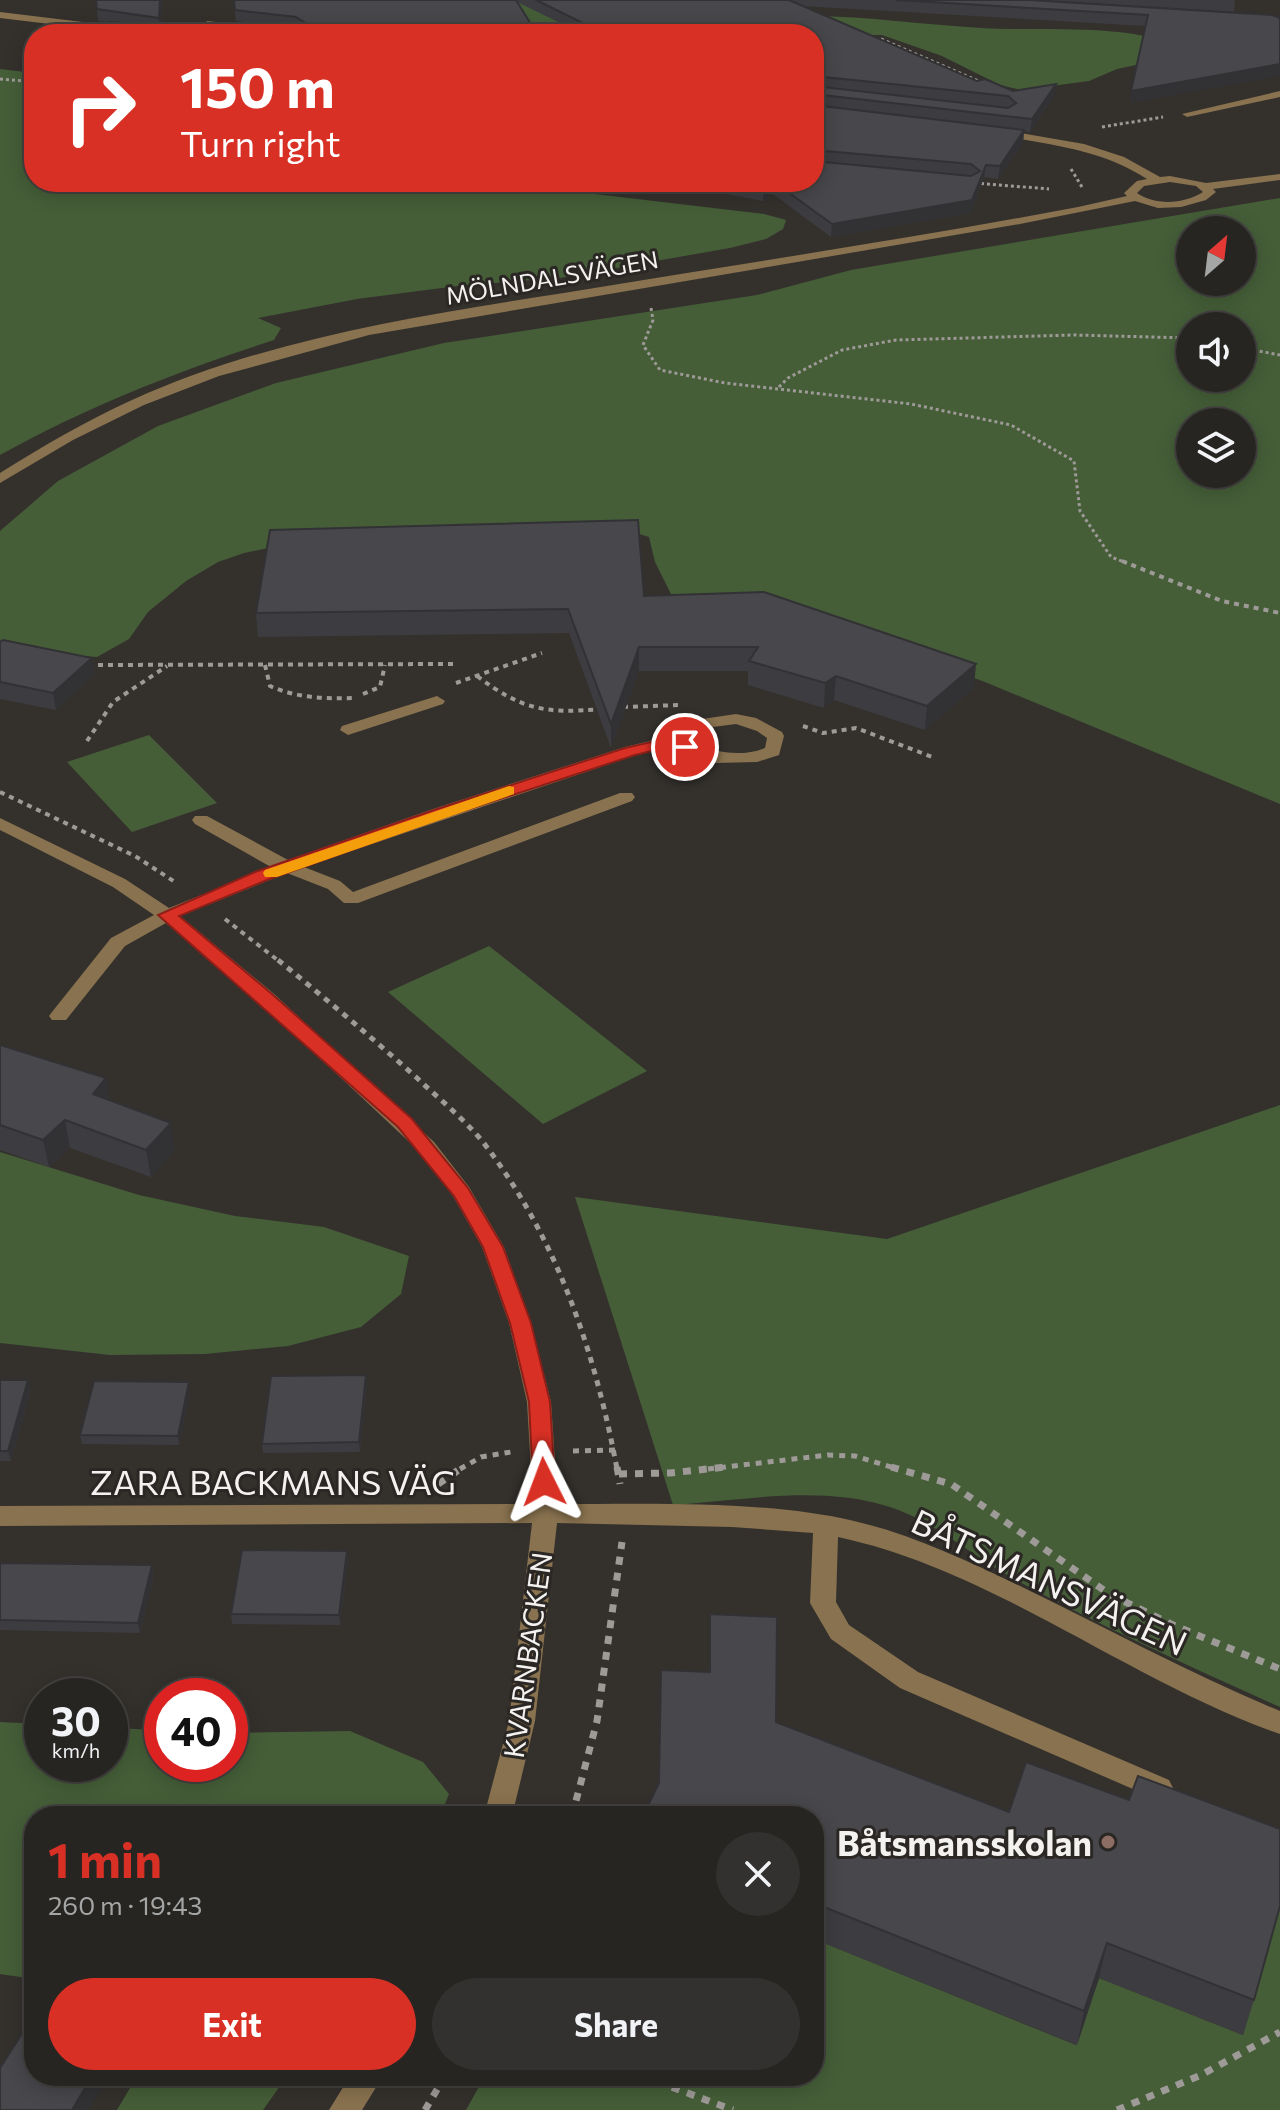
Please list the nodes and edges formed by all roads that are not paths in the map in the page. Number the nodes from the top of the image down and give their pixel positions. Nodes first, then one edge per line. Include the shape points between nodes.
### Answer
1 (0, 15) edge
2 (74, 24) edge
3 (1280, 94) edge
4 (1187, 114) dead end
5 (980, 130) edge
6 (1280, 177) edge
7 (1157, 180) junction
8 (1206, 186) junction
9 (1135, 198) junction
10 (0, 479) edge
11 (437, 701) road end
12 (348, 730) dead end
13 (669, 742) junction
14 (626, 797) dead end
15 (201, 820) dead end
16 (0, 823) edge
17 (289, 868) junction
18 (167, 915) junction
19 (59, 1016) dead end
20 (546, 1513) junction
21 (0, 1516) edge
22 (826, 1525) junction
23 (1280, 1723) edge
24 (1180, 1797) edge
25 (501, 1806) edge
26 (361, 2086) edge
27 (344, 2110) edge

1 - 2 street
3 - 4 street
5 - 7 street via 1085,147
6 - 8 street
7 - 8 street
7 - 9 street via 1131,189
8 - 9 street via 1210,192 1194,201
9 - 10 street, MÖLNDALSVÄGEN via 344,338 250,363 132,406
11 - 12 street
13 - 13 street via 716,758 740,759 773,751 776,736 754,722 733,719 707,722
13 - 17 street via 439,813
14 - 17 street via 351,899 334,885
15 - 17 street
16 - 18 street, KVARNBACKEN via 119,883
17 - 18 street
18 - 19 street via 118,942
18 - 20 street, KVARNBACKEN via 405,1123 461,1192 493,1247 520,1323 539,1402
20 - 21 street, ZARA BACKMANS VÄG
20 - 22 street, BÅTSMANSVÄGEN
20 - 25 street, KVARNBACKEN via 522,1721
22 - 23 street, BÅTSMANSVÄGEN via 874,1536 952,1566 1215,1698
22 - 24 street via 823,1603 840,1632 909,1680
26 - 27 street

